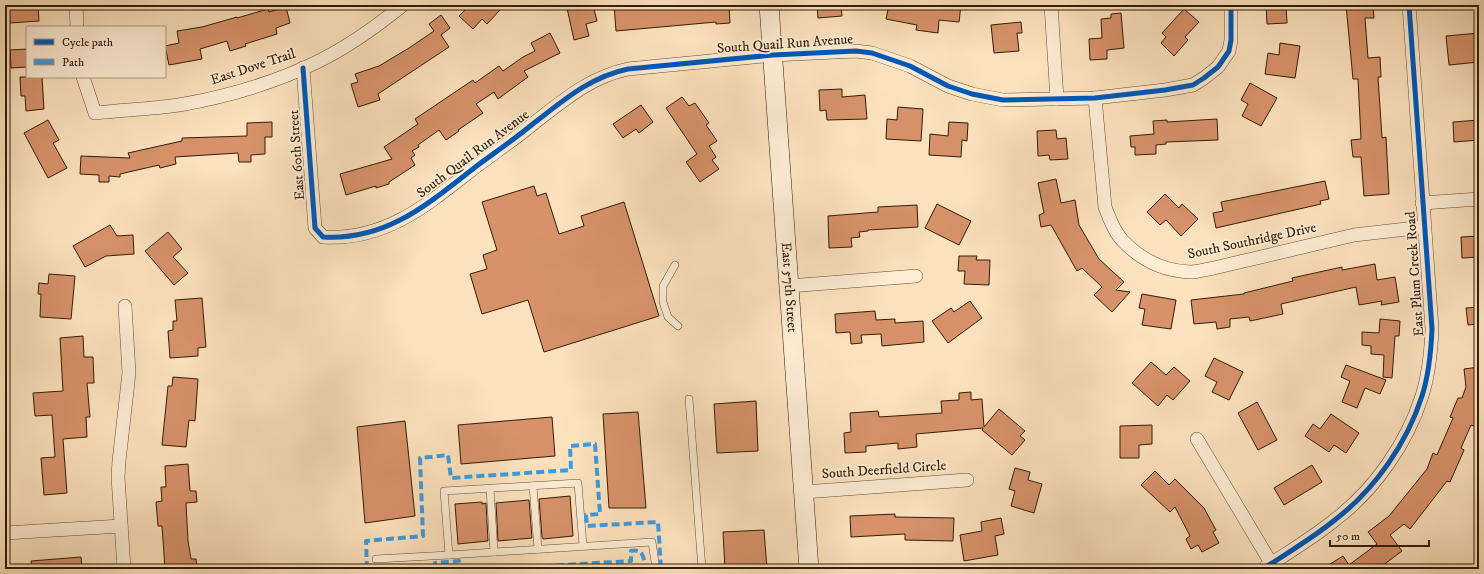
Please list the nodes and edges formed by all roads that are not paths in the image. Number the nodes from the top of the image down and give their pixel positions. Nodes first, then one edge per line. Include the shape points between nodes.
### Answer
1 (76, 5) edge
2 (403, 5) edge
3 (769, 5) edge
4 (1051, 5) edge
5 (1231, 5) edge
6 (1409, 5) edge
7 (78, 26) edge
8 (773, 55) junction
9 (303, 68) junction
10 (82, 78) edge
11 (1095, 98) junction
12 (1057, 99) junction
13 (1479, 199) edge
14 (1422, 203) junction
15 (1424, 227) junction
16 (323, 237) joint
17 (675, 265) dead end
18 (916, 276) dead end
19 (789, 286) junction
20 (125, 306) dead end
21 (678, 326) dead end
22 (690, 399) dead end
23 (1197, 439) dead end
24 (966, 480) dead end
25 (533, 486) junction
26 (490, 488) junction
27 (804, 492) junction
28 (121, 526) junction
29 (5, 533) edge
30 (583, 546) junction
31 (538, 549) junction
32 (494, 552) junction
33 (449, 555) junction
34 (376, 559) dead end
35 (1267, 566) edge
36 (124, 569) edge
37 (656, 569) edge
38 (702, 569) edge
39 (809, 569) edge

1 - 7 street
2 - 9 street, East Dove Trail via 354,40
3 - 8 main road, East 57th Street
4 - 12 street
5 - 11 street, South Quail Run Avenue via 1229,51 1218,67 1204,78 1193,85 1179,88
6 - 14 street, East Plum Creek Road
8 - 12 street, South Quail Run Avenue via 856,51 872,53 910,66 948,86 972,94 1003,100
8 - 16 street, South Quail Run Avenue via 613,72 594,80 571,95 440,195 399,221 352,236
8 - 19 main road, East 57th Street
9 - 10 street, East Dove Trail via 237,92 179,105 94,113
9 - 16 street, East 60th Street via 315,228
11 - 12 street, South Quail Run Avenue
11 - 15 street, South Southridge Drive via 1105,207 1111,223 1121,239 1140,256 1164,269 1191,272 1354,236
13 - 14 street
14 - 15 street, East Plum Creek Road
15 - 35 street, East Plum Creek Road via 1432,312 1431,351 1422,396 1414,415 1388,465 1355,503 1336,520
17 - 21 lane via 663,286 663,302 668,317
18 - 19 street
19 - 27 main road, East 57th Street
20 - 28 street via 130,373 118,477
22 - 38 lane
23 - 35 street
24 - 27 street, South Deerfield Circle
25 - 26 lane
25 - 30 lane via 578,483
25 - 31 lane
26 - 32 lane
26 - 33 lane via 444,491
27 - 39 main road, East 57th Street
28 - 29 street
28 - 36 street
30 - 31 lane
30 - 37 lane via 652,542
31 - 32 lane
32 - 33 lane
33 - 34 lane

